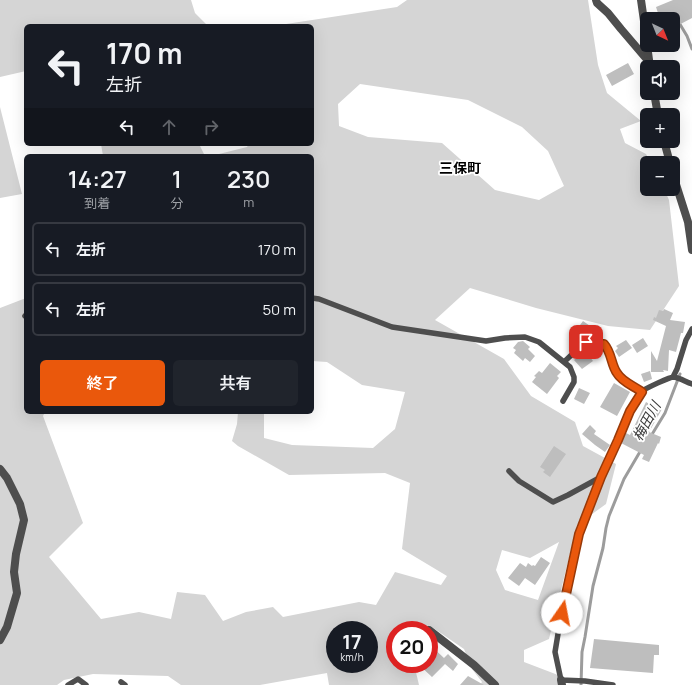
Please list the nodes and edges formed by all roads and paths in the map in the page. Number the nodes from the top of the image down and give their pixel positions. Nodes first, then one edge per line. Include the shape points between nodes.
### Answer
1 (596, 0) edge
2 (641, 0) edge
3 (643, 12) edge
4 (646, 60) edge
5 (680, 194) edge
6 (690, 222) edge
7 (692, 250) edge
8 (314, 298) edge
9 (692, 329) edge
10 (564, 362) junction
11 (673, 377) junction
12 (692, 384) edge
13 (642, 392) junction
14 (563, 401) dead end
15 (0, 469) edge
16 (509, 471) dead end
17 (601, 477) junction
18 (438, 637) edge
19 (0, 640) edge
20 (562, 682) edge
21 (68, 685) edge
22 (86, 685) edge
23 (495, 685) edge
24 (614, 685) edge

1 - 4 street
2 - 3 street
5 - 6 street
6 - 7 street
8 - 10 lane via 392,327 486,341 525,337 539,342
9 - 11 lane
10 - 13 lane via 586,342 591,346 604,344 621,379
10 - 14 lane via 570,367 574,382
11 - 12 lane
11 - 13 lane
13 - 17 lane via 630,411
15 - 19 street via 20,504 24,520 14,572 17,593
16 - 17 lane via 519,481 553,502
17 - 20 lane via 579,534 559,628 556,652
18 - 23 street
20 - 24 lane via 573,680
21 - 22 lane via 78,679

